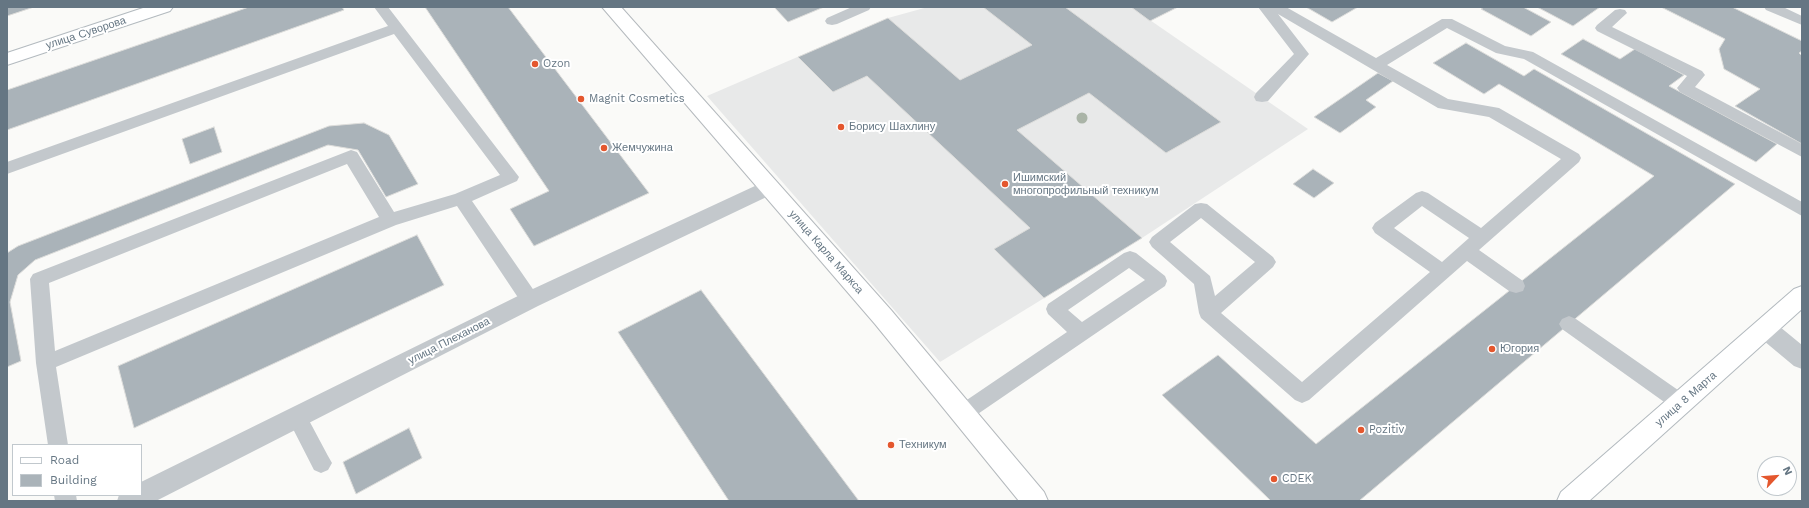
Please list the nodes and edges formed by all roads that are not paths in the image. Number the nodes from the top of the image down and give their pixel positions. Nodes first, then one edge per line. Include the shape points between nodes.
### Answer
1 (164, 7) edge
2 (380, 7) edge
3 (611, 7) edge
4 (864, 7) edge
5 (1265, 7) edge
6 (1276, 7) edge
7 (1771, 7) edge
8 (1620, 13) dead end
9 (1802, 21) edge
10 (832, 22) dead end
11 (396, 28) junction
12 (7, 59) edge
13 (1376, 65) junction
14 (1262, 97) dead end
15 (1802, 151) edge
16 (7, 168) edge
17 (770, 187) junction
18 (461, 199) junction
19 (1802, 210) edge
20 (390, 220) junction
21 (1482, 238) junction
22 (1467, 251) junction
23 (1443, 272) junction
24 (1516, 286) dead end
25 (1802, 296) edge
26 (530, 300) junction
27 (1208, 313) junction
28 (1569, 324) dead end
29 (1766, 329) junction
30 (1081, 333) junction
31 (1802, 358) edge
32 (46, 363) junction
33 (1682, 403) junction
34 (962, 414) junction
35 (297, 417) junction
36 (58, 444) edge
37 (321, 463) dead end
38 (142, 495) edge
39 (140, 496) edge
40 (130, 501) edge
41 (1035, 501) edge
42 (1570, 501) edge

1 - 12 main road, улица Суворова
2 - 11 lane
3 - 17 main road, улица Карла Маркса
4 - 10 lane
5 - 14 lane via 1302,54
6 - 13 lane
7 - 9 lane
8 - 15 lane via 1602,28 1697,75 1685,88
11 - 16 lane
11 - 18 lane via 510,177
13 - 19 lane via 1447,22 1501,50 1528,54
13 - 21 lane via 1444,104 1493,112 1573,158
17 - 26 street, улица Плеханова
17 - 34 main road, улица Карла Маркса via 883,317
18 - 20 lane
18 - 26 lane
20 - 32 lane
20 - 32 lane via 351,156 39,279
21 - 22 lane
21 - 23 lane via 1422,197 1381,228
22 - 23 lane
22 - 24 lane
23 - 27 lane via 1302,394
25 - 29 main road, улица 8 Марта
26 - 35 street, улица Плеханова
27 - 27 lane via 1267,262 1201,209 1158,242 1203,281
28 - 33 lane
29 - 31 street
29 - 33 main road, улица 8 Марта
30 - 30 lane via 1150,286 1158,281 1130,258 1055,309
30 - 34 lane
32 - 36 lane
33 - 42 main road, улица 8 Марта
34 - 41 main road, улица Карла Маркса
35 - 37 lane
35 - 38 street, улица Плеханова
39 - 40 street, улица Плеханова

